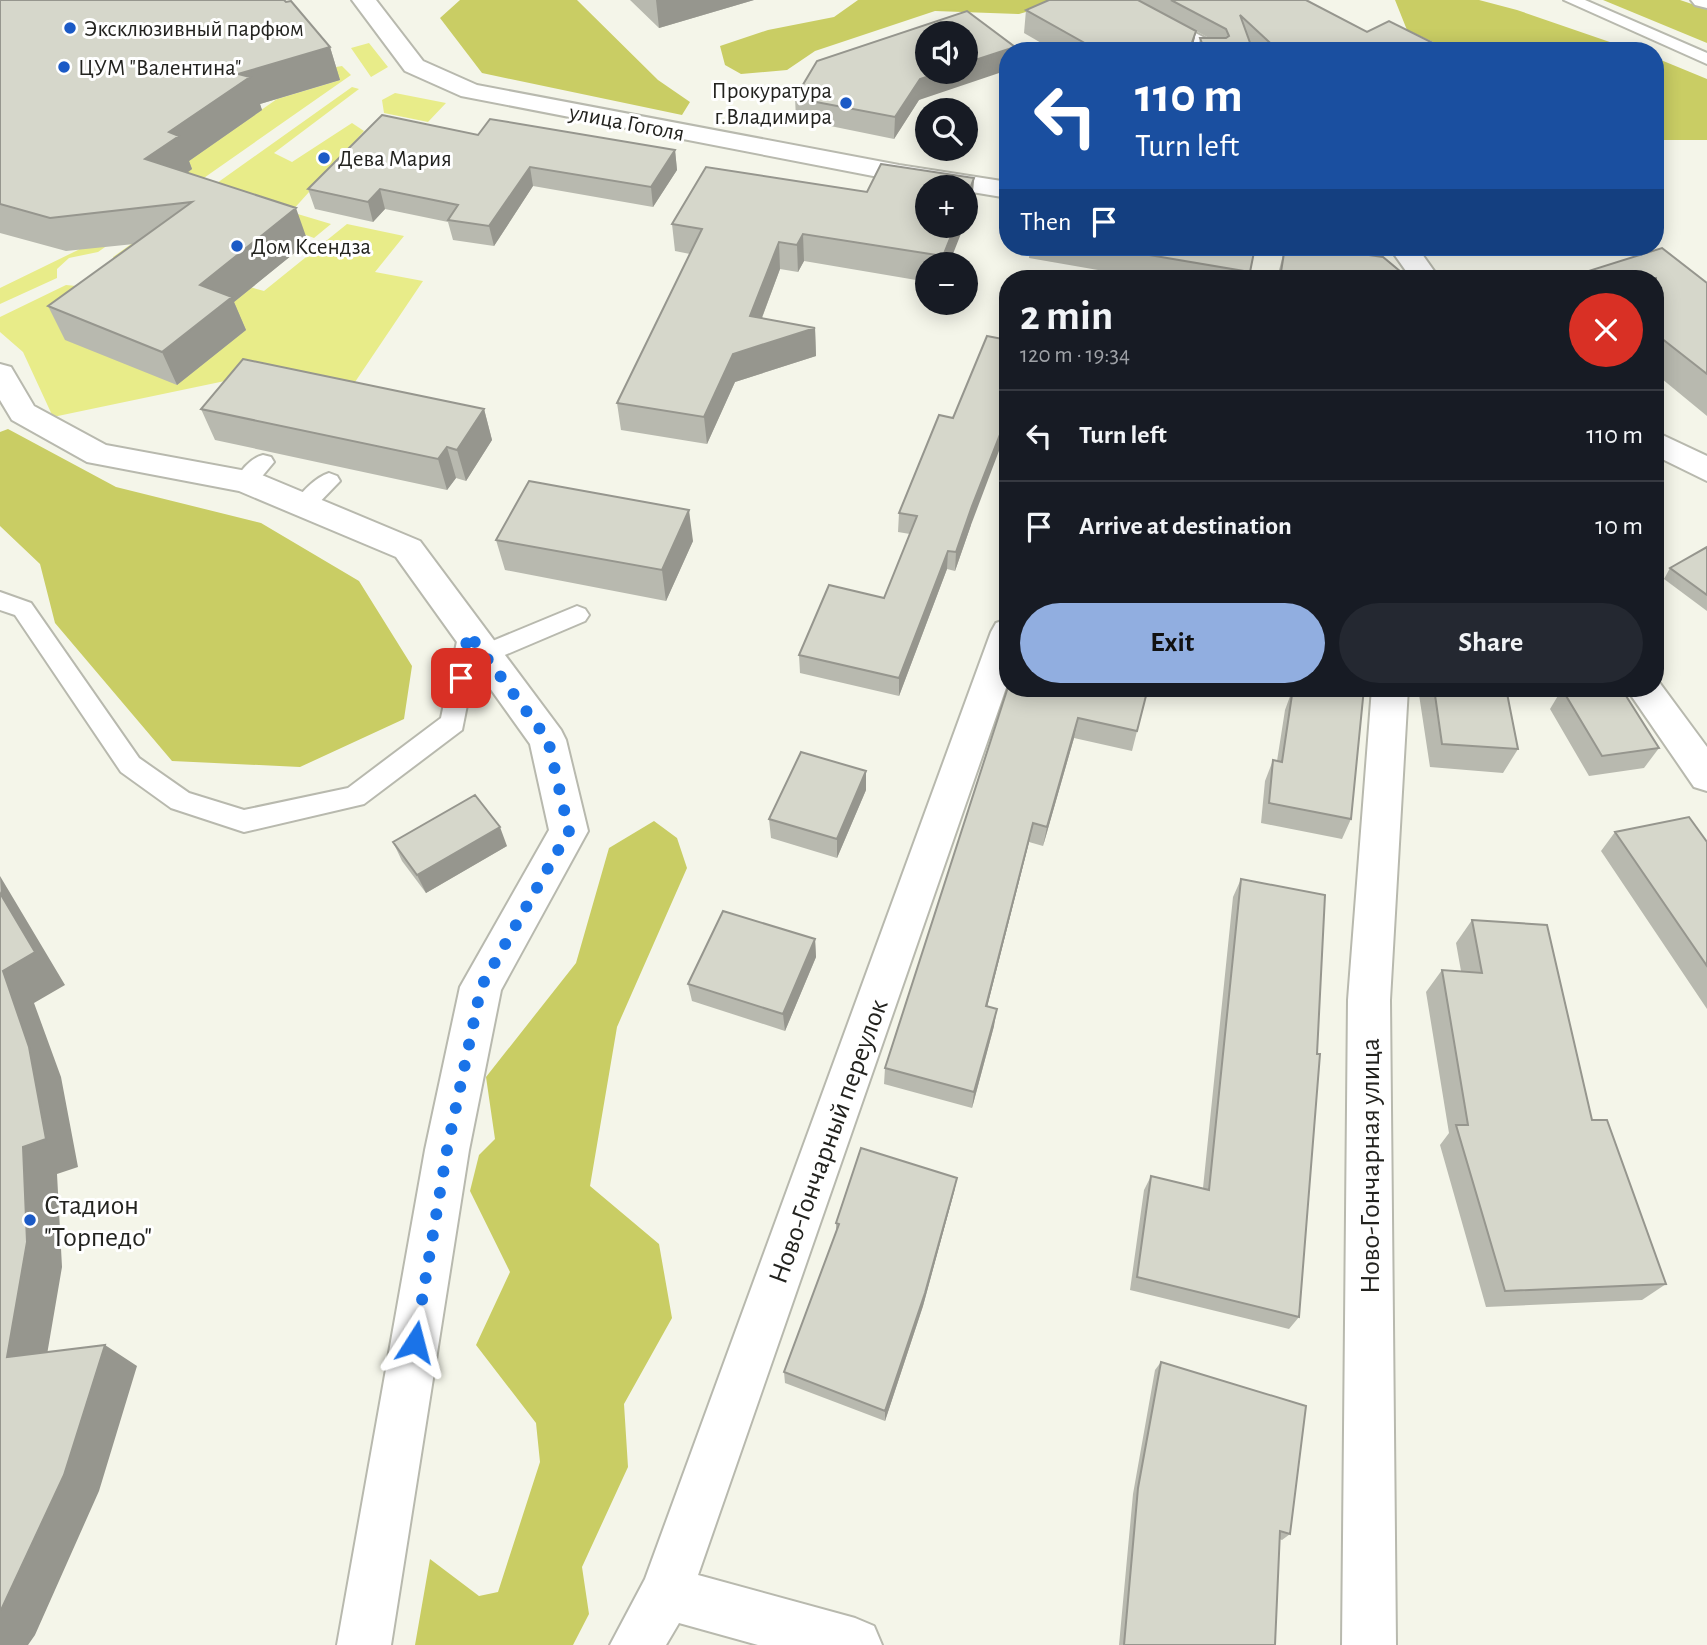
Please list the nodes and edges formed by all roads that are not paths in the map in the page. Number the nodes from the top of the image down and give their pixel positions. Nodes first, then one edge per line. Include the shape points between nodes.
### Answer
1 (365, 0) edge
2 (1115, 0) edge
3 (1572, 0) edge
4 (1194, 42) edge
5 (1707, 59) edge
6 (999, 189) edge
7 (0, 374) edge
8 (1664, 447) edge
9 (1707, 470) edge
10 (329, 481) dead end
11 (304, 505) junction
12 (0, 601) edge
13 (577, 615) dead end
14 (476, 644) junction
15 (999, 657) edge
16 (1389, 697) edge
17 (1650, 697) edge
18 (1707, 776) edge
19 (666, 1593) junction
20 (364, 1645) edge
21 (638, 1645) edge
22 (855, 1645) edge
23 (1369, 1645) edge

1 - 6 street, улица Гоголя via 414,66 470,91
2 - 4 street
3 - 5 lane
7 - 11 street via 23,413 98,454 254,472
8 - 9 street
10 - 11 lane
11 - 14 street via 408,549
12 - 14 lane via 23,609 130,765 180,801 244,821 355,797 453,723
13 - 14 lane
14 - 20 street via 548,740 569,831 481,987 447,1150
15 - 19 street, Ново-Гончарный переулок
16 - 23 street, Ново-Гончарная улица via 1369,1000
17 - 18 street
19 - 21 street, Ново-Гончарный переулок
19 - 22 street

